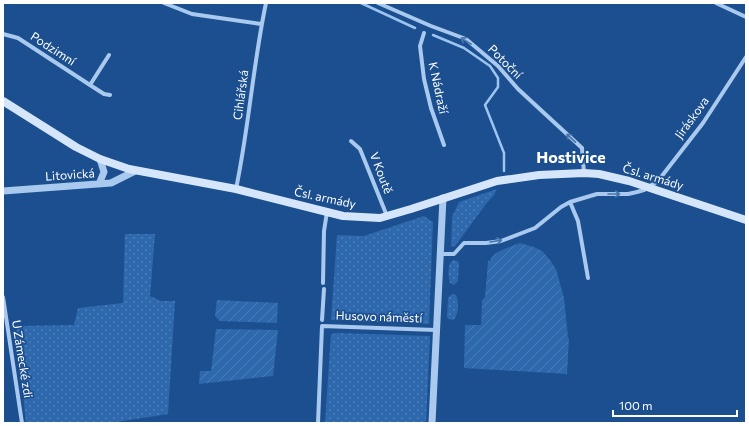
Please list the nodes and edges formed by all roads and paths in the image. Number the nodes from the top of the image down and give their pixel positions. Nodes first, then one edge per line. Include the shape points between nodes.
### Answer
1 (164, 3) edge
2 (266, 3) edge
3 (378, 3) edge
4 (716, 3) edge
5 (746, 17) edge
6 (261, 24) junction
7 (424, 33) dead end
8 (3, 34) edge
9 (109, 55) dead end
10 (746, 57) edge
11 (90, 85) junction
12 (110, 95) dead end
13 (3, 101) edge
14 (351, 141) dead end
15 (444, 145) dead end
16 (100, 159) junction
17 (135, 171) junction
18 (584, 173) junction
19 (99, 184) junction
20 (649, 188) junction
21 (236, 189) junction
22 (3, 191) edge
23 (443, 198) junction
24 (570, 202) junction
25 (327, 212) junction
26 (388, 216) junction
27 (746, 220) edge
28 (440, 254) junction
29 (588, 278) dead end
30 (323, 283) dead end
31 (324, 289) dead end
32 (3, 297) edge
33 (322, 320) dead end
34 (436, 330) junction
35 (22, 423) edge
36 (318, 423) edge
37 (432, 423) edge

1 - 6 street via 192,14
2 - 6 street, Cihlářská
18 -> 3 street, Potoční via 582,148 518,89 498,66 466,39
4 - 5 street
6 - 21 street, Cihlářská
7 - 15 street, K Nádraží via 420,46 424,79
8 - 11 street, Podzimní via 18,38
9 - 11 street
10 - 20 street, Jiráskova via 703,123 658,181
11 - 12 street, Podzimní
13 - 16 main road, Čsl. armády via 76,147
14 - 26 street, V Koutě via 360,148
16 - 17 main road, Čsl. armády
16 - 19 street via 104,172
17 - 19 street, Litovická via 111,183
17 - 21 main road, Čsl. armády
18 - 20 main road, Čsl. armády via 613,177
18 - 23 main road, Čsl. armády via 519,177
19 - 22 street, Litovická
24 -> 20 street via 597,194 628,194
20 - 27 main road, Čsl. armády
21 - 25 main road, Čsl. armády
23 - 26 main road, Čsl. armády
23 - 28 street, Husovo náměstí
28 -> 24 street via 454,254 464,242 501,241 535,228
24 - 29 street via 578,221
25 - 26 main road, Čsl. armády via 356,217
25 - 30 street
28 - 34 street, Husovo náměstí
31 - 33 street, Husovo náměstí
32 - 35 street, U Zámecké zdi
34 - 36 street, Husovo náměstí via 322,326
34 - 37 street, Husovo náměstí

